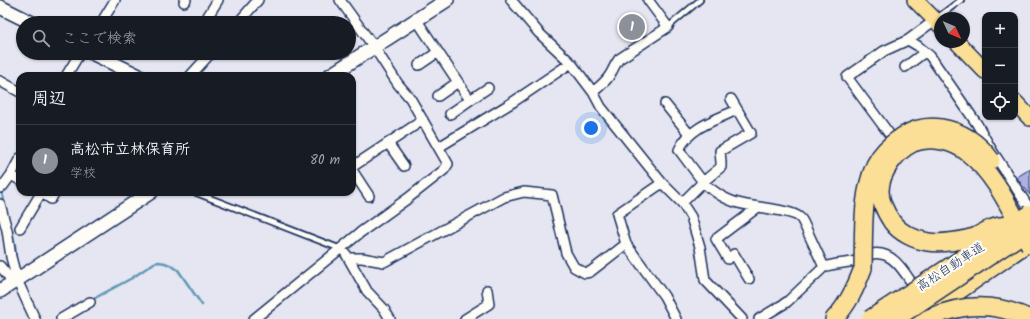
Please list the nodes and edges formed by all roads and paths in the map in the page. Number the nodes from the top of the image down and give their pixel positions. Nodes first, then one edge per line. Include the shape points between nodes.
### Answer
1 (115, 0) edge
2 (218, 0) edge
3 (258, 0) edge
4 (340, 0) edge
5 (447, 0) edge
6 (511, 0) edge
7 (648, 0) edge
8 (700, 0) edge
9 (915, 0) edge
10 (961, 0) edge
11 (0, 7) edge
12 (948, 12) edge
13 (18, 16) edge
14 (105, 16) edge
15 (208, 16) dead end
16 (244, 16) edge
17 (352, 16) edge
18 (934, 18) edge
19 (416, 19) junction
20 (356, 22) edge
21 (934, 24) edge
22 (668, 27) junction
23 (908, 40) junction
24 (374, 47) junction
25 (963, 48) edge
26 (438, 52) junction
27 (926, 52) junction
28 (356, 59) edge
29 (76, 60) edge
30 (106, 60) edge
31 (205, 60) edge
32 (354, 60) edge
33 (571, 62) junction
34 (419, 64) dead end
35 (906, 68) dead end
36 (982, 68) edge
37 (68, 72) edge
38 (131, 72) edge
39 (194, 72) edge
40 (335, 72) edge
41 (0, 80) edge
42 (458, 82) junction
43 (488, 88) dead end
44 (16, 90) edge
45 (593, 92) junction
46 (438, 96) dead end
47 (731, 99) dead end
48 (470, 100) junction
49 (665, 104) dead end
50 (1018, 105) edge
51 (737, 110) junction
52 (450, 114) dead end
53 (1030, 118) edge
54 (423, 120) junction
55 (690, 135) junction
56 (890, 135) junction
57 (388, 143) junction
58 (439, 147) junction
59 (991, 149) junction
60 (356, 164) edge
61 (16, 166) edge
62 (404, 166) dead end
63 (11, 175) junction
64 (356, 176) edge
65 (16, 178) edge
66 (703, 182) junction
67 (662, 183) junction
68 (2, 187) edge
69 (39, 196) edge
70 (145, 196) edge
71 (205, 196) edge
72 (369, 196) dead end
73 (682, 203) junction
74 (0, 204) edge
75 (757, 208) junction
76 (1030, 210) edge
77 (1025, 227) edge
78 (20, 228) dead end
79 (1030, 241) edge
80 (626, 244) junction
81 (1030, 245) edge
82 (342, 248) junction
83 (348, 258) junction
84 (856, 261) junction
85 (0, 266) edge
86 (824, 267) junction
87 (749, 279) dead end
88 (15, 281) junction
89 (913, 286) junction
90 (487, 290) dead end
91 (0, 291) edge
92 (90, 302) dead end
93 (1030, 312) edge
94 (476, 316) edge
95 (928, 317) edge
96 (35, 319) edge
97 (61, 319) edge
98 (254, 319) edge
99 (390, 319) edge
100 (466, 319) edge
101 (676, 319) edge
102 (742, 319) edge
103 (759, 319) edge
104 (834, 319) edge
105 (862, 319) edge
106 (870, 319) edge
107 (894, 319) edge
108 (1021, 319) edge
109 (1030, 319) edge

1 - 14 street
2 - 15 street
3 - 16 street
4 - 17 street
5 - 19 main road
6 - 33 street via 539,34
7 - 22 street
8 - 22 lane
9 - 18 main road
10 - 12 lane
11 - 13 main road
19 - 24 main road
19 - 26 street
20 - 24 street
21 - 23 street
22 - 45 street via 619,59 607,80
23 - 27 street
23 - 56 street via 884,51 847,77
24 - 28 main road
24 - 54 street
25 - 36 main road
26 - 34 street
26 - 42 street
27 - 35 street
27 - 59 street via 977,124
29 - 37 street
30 - 38 main road
31 - 39 street
32 - 40 main road
33 - 45 street
33 - 58 street
41 - 44 street
42 - 46 street
42 - 48 street
43 - 48 street
45 - 67 street via 601,107
47 - 51 street
48 - 52 street
49 - 55 street
50 - 53 main road
51 - 55 street
51 - 66 street via 751,133 720,151 721,167
54 - 57 street
54 - 58 street
55 - 66 street via 679,150
56 - 59 street via 902,128 934,122 961,128
56 - 84 street via 877,148 867,164 861,181
57 - 60 street
57 - 62 street
58 - 82 street via 448,164 444,170
59 - 76 street
61 - 63 street
63 - 65 street
63 - 68 street
64 - 72 street
66 - 73 street
66 - 75 street via 737,203
67 - 73 street
67 - 80 street via 616,214
69 - 78 street
70 - 88 main road
71 - 82 lane
73 - 102 street via 694,226 705,280
74 - 88 street
75 - 86 street via 790,212 799,216
75 - 87 street via 716,240 728,259 734,254
76 - 77 highway, 高松自動車道, bridge
76 - 89 highway
77 - 81 highway, bridge via 994,227 974,237 940,243 917,240 896,227 883,207 880,191 886,170 898,153 914,143 933,140 952,144 967,152 997,185
77 - 104 highway, bridge via 1004,180 989,157 972,140 952,130 931,127 911,131 891,143 876,164 868,187 862,268 855,289
77 - 106 highway, 高松自動車道, bridge
77 - 107 highway, 高松自動車道, bridge
79 - 95 highway
80 - 83 street via 585,274 574,266 566,253 552,194 524,192 504,197 384,262
80 - 101 street via 664,296
82 - 83 street
82 - 98 street
83 - 99 street via 368,291
84 - 86 street
84 - 89 street via 865,256 884,254 900,266
85 - 88 street
86 - 103 street via 787,302
88 - 91 main road
88 - 96 street
89 - 95 street
89 - 105 highway
90 - 94 street via 489,304
92 - 97 street
93 - 108 street
94 - 100 street
95 - 109 highway, bridge via 956,308 988,307 1003,309

